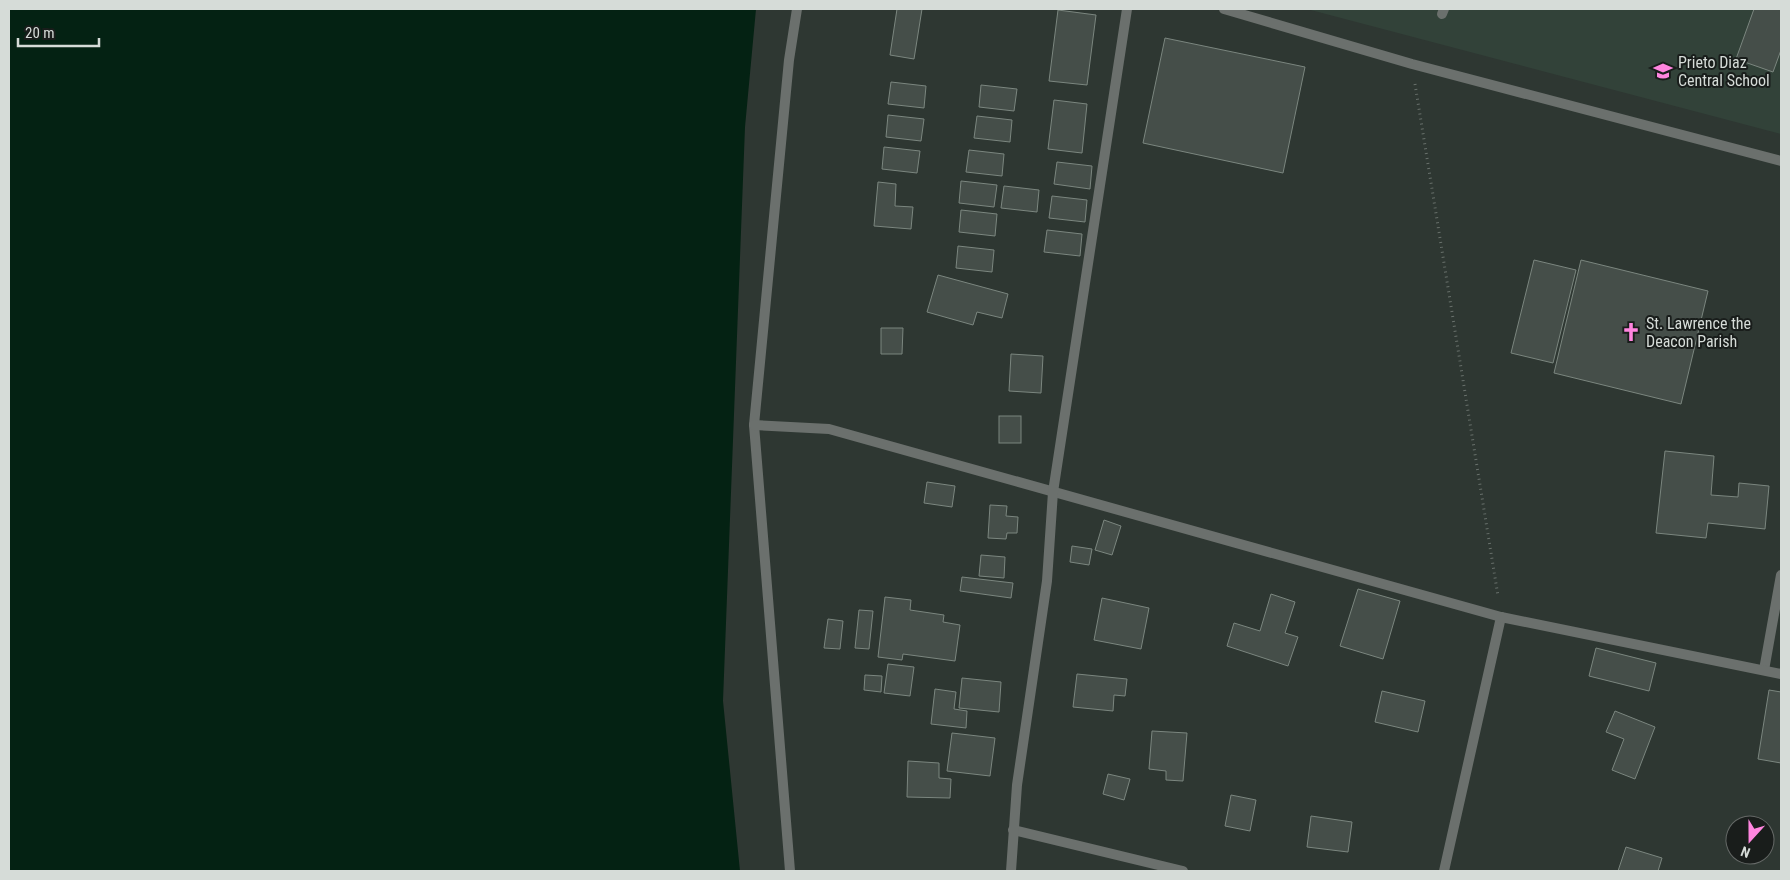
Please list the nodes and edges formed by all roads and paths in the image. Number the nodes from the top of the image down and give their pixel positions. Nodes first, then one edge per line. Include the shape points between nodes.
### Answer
1 (797, 9) edge
2 (1127, 9) edge
3 (1224, 9) edge
4 (1412, 64) junction
5 (1781, 161) edge
6 (754, 425) junction
7 (1053, 492) junction
8 (1781, 575) edge
9 (1502, 617) junction
10 (1764, 670) junction
11 (1781, 674) edge
12 (1013, 830) junction
13 (790, 871) edge
14 (1011, 871) edge
15 (1183, 871) edge
16 (1444, 871) edge

1 - 6 street via 789,60
2 - 7 street
3 - 4 street
4 - 5 street
4 - 9 path
6 - 7 street via 829,429
6 - 13 street
7 - 9 street
7 - 12 street via 1048,581
8 - 10 street
9 - 10 street
9 - 16 street
10 - 11 street
12 - 14 street
12 - 15 street

